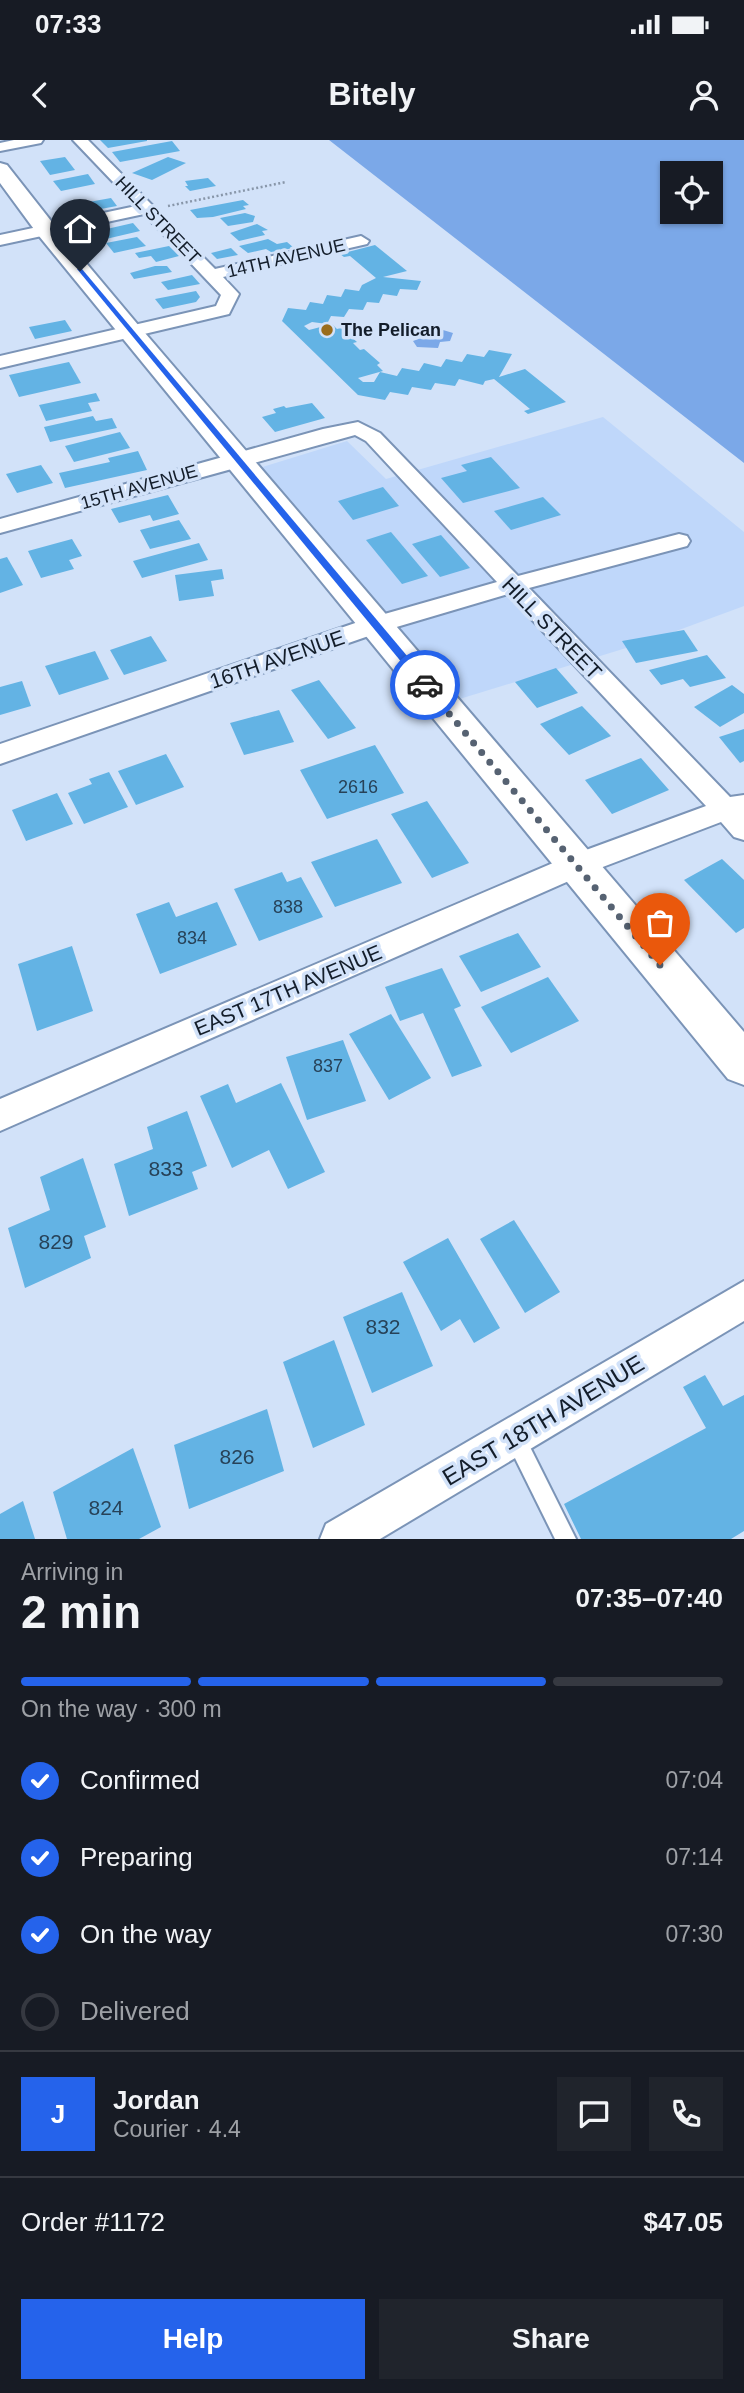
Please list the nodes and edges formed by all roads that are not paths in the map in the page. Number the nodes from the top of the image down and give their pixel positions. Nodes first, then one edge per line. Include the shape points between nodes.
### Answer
1 (36, 140) edge
2 (80, 140) edge
3 (0, 147) edge
4 (0, 169) edge
5 (146, 209) junction
6 (47, 230) junction
7 (0, 240) edge
8 (361, 241) dead end
9 (211, 275) junction
10 (229, 303) joint
11 (130, 331) junction
12 (0, 362) edge
13 (358, 428) joint
14 (237, 460) junction
15 (0, 526) edge
16 (679, 541) dead end
17 (511, 585) junction
18 (376, 625) junction
19 (0, 754) edge
20 (738, 814) edge
21 (577, 865) junction
22 (744, 1065) edge
23 (0, 1115) edge
24 (744, 1300) edge
25 (514, 1436) junction
26 (341, 1539) edge
27 (566, 1539) edge

1 - 3 street
2 - 5 street, HILL STREET
4 - 6 main road
5 - 6 street
5 - 9 street, HILL STREET
6 - 7 street
6 - 11 main road
8 - 9 street, 14TH AVENUE
9 - 10 street, HILL STREET via 230,294
10 - 11 street, 14TH AVENUE via 223,310
11 - 12 street, 14TH AVENUE
11 - 14 main road
13 - 14 street, 15TH AVENUE
13 - 17 street, HILL STREET via 373,436
14 - 15 street, 15TH AVENUE
14 - 18 main road
16 - 17 street, 16TH AVENUE
17 - 18 street, 16TH AVENUE
17 - 20 street, HILL STREET
18 - 19 street, 16TH AVENUE
18 - 21 main road
20 - 21 street, EAST 17TH AVENUE
21 - 22 main road
21 - 23 street, EAST 17TH AVENUE
24 - 25 street, EAST 18TH AVENUE
25 - 26 street, EAST 18TH AVENUE
25 - 27 lane

